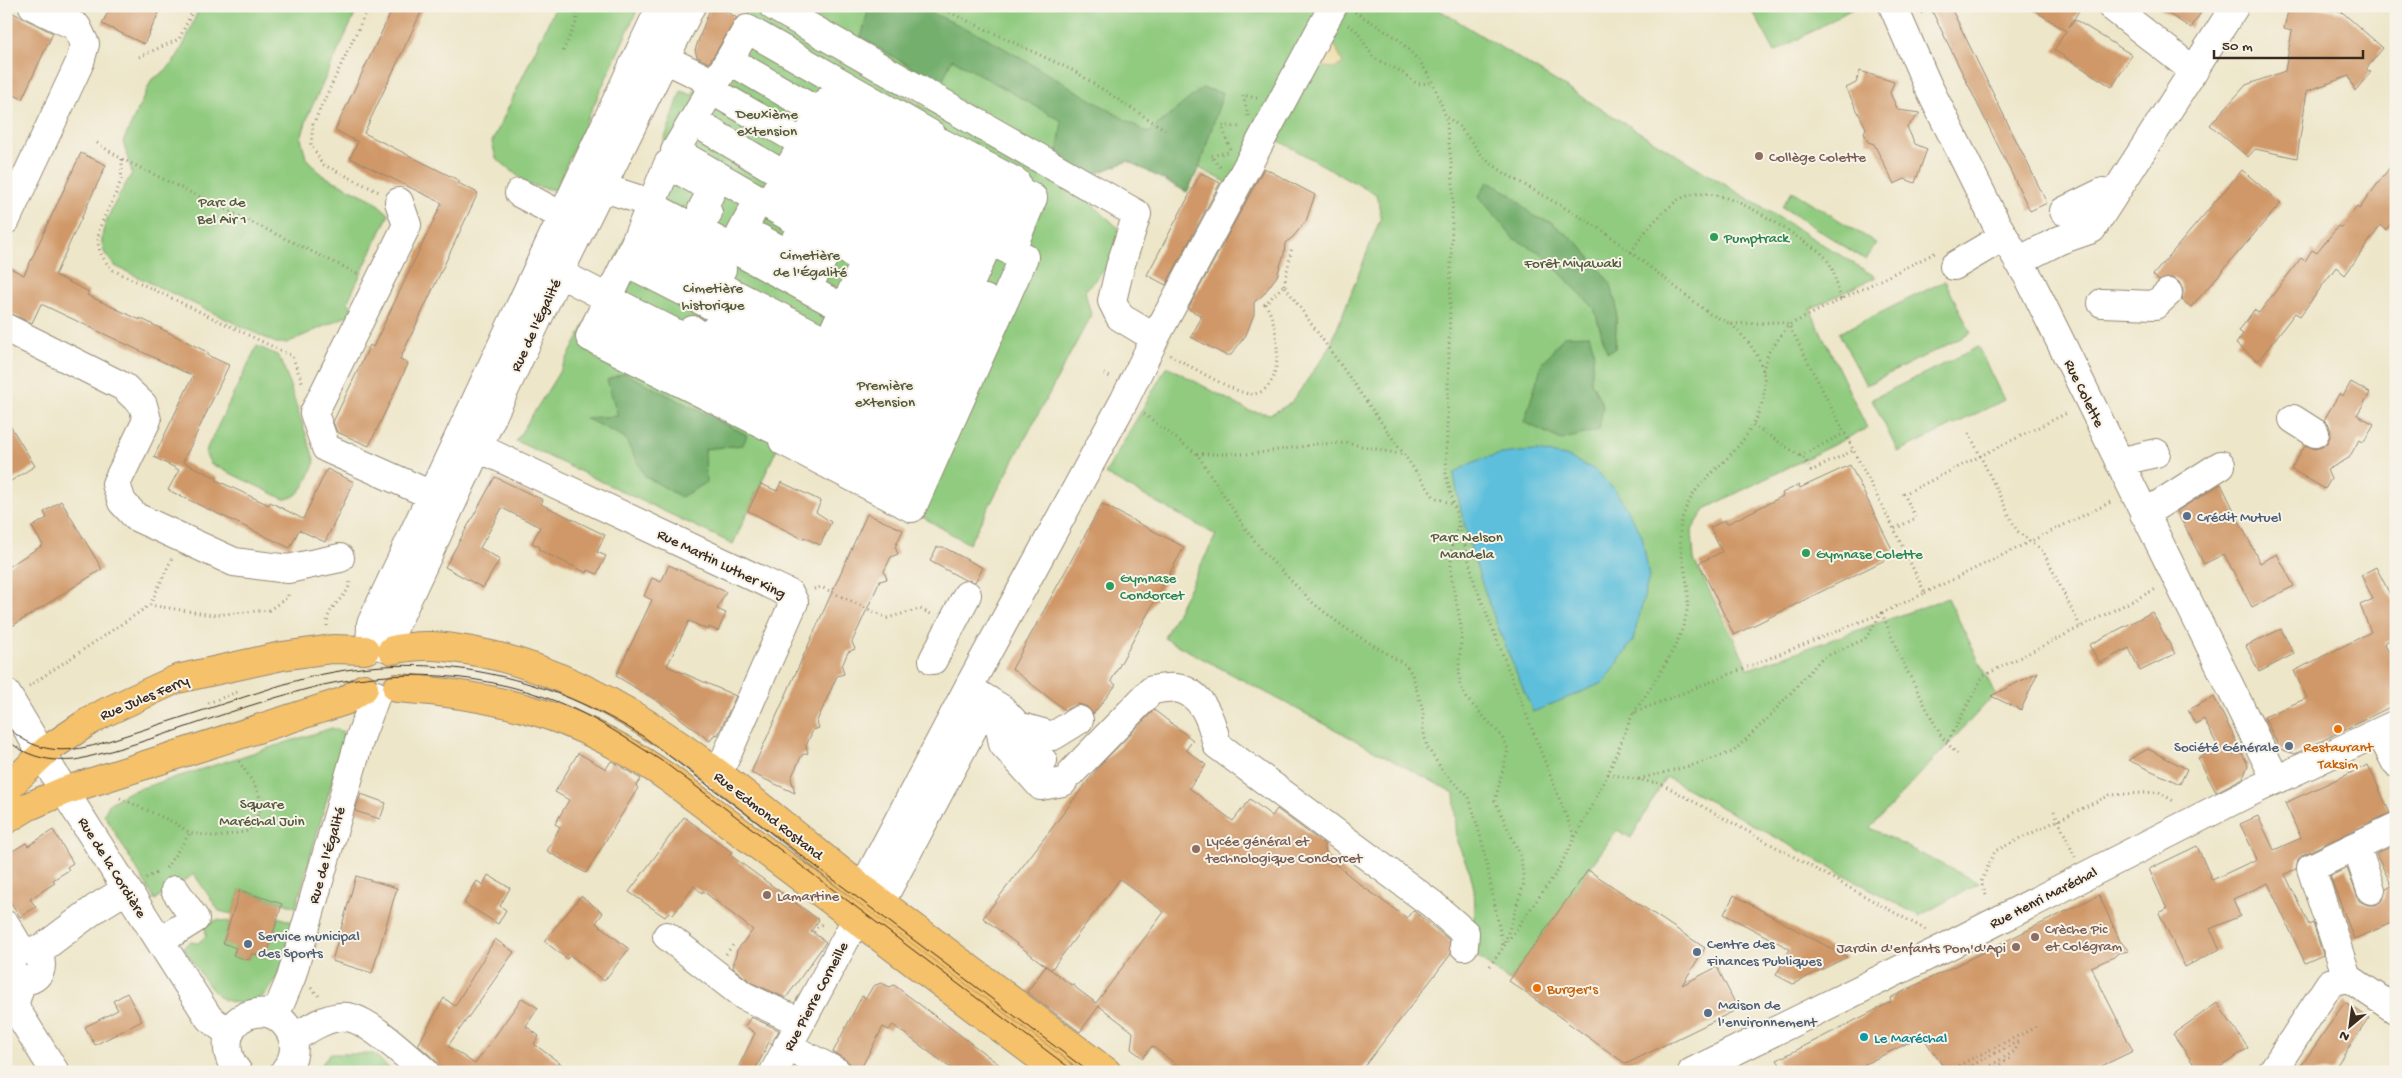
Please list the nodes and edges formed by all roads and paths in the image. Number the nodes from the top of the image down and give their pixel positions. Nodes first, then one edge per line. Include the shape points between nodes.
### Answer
1 (33, 6) edge
2 (195, 6) edge
3 (370, 6) edge
4 (575, 6) edge
5 (661, 6) edge
6 (691, 6) edge
7 (773, 6) edge
8 (936, 6) edge
9 (1893, 6) edge
10 (2235, 6) edge
11 (1338, 10) edge
12 (2128, 11) edge
13 (563, 51) dead end
14 (750, 56) junction
15 (139, 57) dead end
16 (665, 59) junction
17 (2194, 71) junction
18 (1433, 83) junction
19 (711, 90) junction
20 (823, 109) junction
21 (1446, 117) junction
22 (876, 129) junction
23 (1167, 131) dead end
24 (97, 143) dead end
25 (122, 159) junction
26 (915, 164) junction
27 (986, 169) junction
28 (852, 171) junction
29 (601, 187) junction
30 (519, 193) dead end
31 (1744, 197) dead end
32 (2104, 200) junction
33 (399, 202) joint
34 (1741, 202) junction
35 (650, 205) junction
36 (2064, 211) dead end
37 (827, 214) junction
38 (6, 220) edge
39 (572, 221) junction
40 (958, 226) junction
41 (2003, 237) junction
42 (1292, 247) dead end
43 (1631, 252) junction
44 (630, 253) junction
45 (1946, 259) joint
46 (727, 261) junction
47 (2018, 261) junction
48 (559, 273) junction
49 (378, 284) junction
50 (1284, 285) junction
51 (2168, 293) dead end
52 (1842, 299) junction
53 (2102, 303) dead end
54 (613, 308) junction
55 (1187, 310) dead end
56 (870, 321) junction
57 (1731, 324) junction
58 (1789, 325) junction
59 (6, 328) edge
60 (1159, 345) junction
61 (736, 365) junction
62 (1763, 371) junction
63 (670, 377) junction
64 (1124, 401) junction
65 (2090, 402) junction
66 (314, 413) junction
67 (1753, 425) junction
68 (1845, 433) junction
69 (1969, 433) dead end
70 (477, 447) junction
71 (1854, 450) junction
72 (2156, 453) dead end
73 (1197, 454) junction
74 (1404, 456) junction
75 (1800, 456) junction
76 (1980, 456) junction
77 (2119, 462) junction
78 (2221, 465) dead end
79 (848, 474) junction
80 (441, 499) junction
81 (2139, 502) junction
82 (1452, 504) junction
83 (1458, 525) junction
84 (1894, 529) junction
85 (181, 539) junction
86 (2030, 542) junction
87 (340, 558) joint
88 (288, 569) junction
89 (2176, 579) junction
90 (1926, 593) junction
91 (790, 594) junction
92 (968, 595) dead end
93 (150, 605) junction
94 (1882, 613) junction
95 (951, 626) junction
96 (2080, 626) junction
97 (329, 632) dead end
98 (378, 649) junction
99 (933, 660) dead end
100 (379, 690) junction
101 (8, 696) edge
102 (984, 708) junction
103 (1633, 714) junction
104 (1079, 720) dead end
105 (2388, 728) edge
106 (231, 737) junction
107 (1948, 741) junction
108 (43, 754) junction
109 (1957, 754) dead end
110 (1043, 761) dead end
111 (2396, 763) edge
112 (1608, 774) junction
113 (108, 775) junction
114 (718, 775) junction
115 (1639, 779) junction
116 (2276, 780) junction
117 (6, 790) edge
118 (64, 791) junction
119 (2175, 802) dead end
120 (2054, 810) dead end
121 (6, 820) edge
122 (2059, 820) junction
123 (2396, 827) edge
124 (190, 833) junction
125 (1574, 836) junction
126 (2067, 837) dead end
127 (2356, 846) junction
128 (127, 889) junction
129 (176, 890) dead end
130 (2371, 890) dead end
131 (872, 895) junction
132 (1986, 895) dead end
133 (856, 920) junction
134 (6, 925) edge
135 (666, 936) dead end
136 (160, 941) junction
137 (1952, 944) junction
138 (1464, 946) dead end
139 (1503, 948) junction
140 (20, 950) edge
141 (1490, 966) dead end
142 (2347, 977) junction
143 (291, 978) junction
144 (2396, 1010) edge
145 (276, 1016) junction
146 (332, 1018) junction
147 (800, 1022) junction
148 (2036, 1027) dead end
149 (229, 1033) junction
150 (294, 1038) junction
151 (787, 1046) junction
152 (2011, 1058) dead end
153 (55, 1072) edge
154 (238, 1072) edge
155 (284, 1072) edge
156 (426, 1072) edge
157 (774, 1072) edge
158 (837, 1072) edge
159 (1059, 1072) edge
160 (1107, 1072) edge
161 (1692, 1072) edge
162 (1946, 1072) edge
163 (1959, 1072) edge
164 (1980, 1072) edge
165 (1987, 1072) edge
166 (2272, 1072) edge

1 - 38 street via 77,27 85,44 80,62
2 - 15 path via 179,39
3 - 33 path via 313,124 311,144 322,164
4 - 13 path via 577,21
5 - 39 street, Rue de l'Égalité
6 - 16 street, Rue de l'Égalité
7 - 60 street via 1137,214 1112,301 1120,318
8 - 23 path via 1074,71
9 - 41 street, Rue Colette via 1927,84
10 - 17 street
11 - 18 path via 1397,38 1421,62
11 - 18 path via 1374,58 1417,84
11 - 60 street
12 - 17 street
14 - 19 street
14 - 20 street
14 - 20 street
16 - 19 street via 702,77
16 - 29 street, Rue de l'Égalité
17 - 32 street
18 - 21 path
19 - 20 street
19 - 46 street via 700,142
20 - 22 street
20 - 22 street
20 - 28 street
20 - 46 street
21 - 43 path via 1459,126 1485,159 1601,229
21 - 82 path via 1452,179 1446,475
22 - 26 street
22 - 26 street via 932,135
22 - 28 street
24 - 25 path
25 - 49 path
25 - 66 path via 121,178 98,231 97,247 102,260 113,270 292,356
26 - 40 street
27 - 40 street
27 - 40 street
27 - 40 street via 1033,198
28 - 37 street
28 - 40 street
29 - 35 street
29 - 39 street, Rue de l'Égalité
30 - 39 street
31 - 34 path
32 - 36 street
32 - 47 street via 2092,229 2060,240
33 - 49 street via 407,225
34 - 43 path via 1714,195 1691,194 1675,202
34 - 52 path via 1828,260
35 - 44 street
35 - 46 street via 676,219 666,237
35 - 46 street via 668,164
37 - 46 street
37 - 56 street
39 - 48 street, Rue de l'Égalité
39 - 80 street, Rue de l'Égalité
40 - 56 street
40 - 56 street
40 - 56 street
40 - 56 street
41 - 45 street
41 - 47 street, Rue Colette
42 - 50 path
43 - 57 path via 1689,300
44 - 46 street
44 - 54 street
45 - 52 path
46 - 54 street via 631,286
46 - 54 street via 664,350
46 - 56 street
46 - 56 street
46 - 56 street
46 - 61 street
46 - 61 street
46 - 63 street
47 - 65 street, Rue Colette
48 - 54 street
48 - 70 street, Rue de l'Égalité
49 - 66 street
50 - 60 path via 1265,304 1276,329 1278,351 1272,378 1263,390 1251,394 1238,390
50 - 74 path
51 - 53 street via 2155,305
52 - 58 path
54 - 63 street via 590,337
55 - 60 street
56 - 61 street
56 - 61 street
56 - 63 street via 773,429
56 - 79 street
56 - 79 street
56 - 79 street
56 - 79 street via 783,441
57 - 58 path via 1780,322
57 - 62 path via 1746,338
58 - 62 path via 1768,353
58 - 68 path
59 - 85 street via 124,387 143,405 147,420 116,484 118,494 136,517
60 - 64 street
62 - 67 path via 1763,398
64 - 73 path
64 - 102 street
65 - 76 path
65 - 77 street, Rue Colette
66 - 80 street via 326,448
67 - 75 path
67 - 103 path via 1691,497 1678,538 1688,602 1684,622 1666,665
68 - 71 path
68 - 75 path
69 - 76 path
70 - 80 street, Rue de l'Égalité
70 - 91 street, Rue Martin Luther King
71 - 75 path via 1811,472
71 - 84 path
72 - 77 street
73 - 74 path via 1252,454 1347,443
73 - 139 path via 1246,531 1313,603 1345,628 1406,665 1412,674 1423,711 1426,747 1469,797 1483,845
74 - 82 path via 1434,497
76 - 84 path via 1904,494 1916,518
76 - 86 path via 2017,531
77 - 81 street, Rue Colette
78 - 81 street
80 - 98 street, Rue de l'Égalité via 371,624
81 - 86 path
81 - 89 street, Rue Colette
82 - 83 path
83 - 125 path via 1474,584
83 - 139 path via 1451,548 1451,574 1462,630 1460,684 1466,698 1501,735 1508,750 1496,801 1521,857 1524,883
84 - 90 path
85 - 88 street via 234,562
85 - 93 path
86 - 90 path
86 - 96 path via 2043,551
87 - 88 street
87 - 97 path via 351,581 348,591 326,616
88 - 93 path via 288,597 269,610 212,615
89 - 96 path
89 - 116 street, Rue Colette
90 - 94 path
91 - 95 path via 822,587 887,618 920,609
91 - 114 street, Rue Martin Luther King via 794,602
92 - 95 street
93 - 101 path
94 - 103 path
94 - 107 path via 1900,657 1941,736
94 - 115 path via 1864,639 1822,658 1733,752
95 - 99 street
96 - 107 path via 1983,676
98 - 100 main road via 360,661 360,674
98 - 100 main road via 400,660 402,670 401,679
98 - 108 main road, Rue Jules Ferry via 332,649 282,656 177,680 106,712
98 - 114 main road, Rue Edmond Rostand via 436,645 520,662 580,687 630,714
100 - 106 main road
100 - 133 main road, Rue Edmond Rostand via 451,692 502,701 559,718 599,736 671,780
100 - 143 street, Rue de l'Égalité via 361,735
101 - 108 street, Rue de la Cordière
102 - 104 street via 1002,709 1018,726 1053,736
102 - 110 street
102 - 131 street
102 - 138 street via 1003,744 1041,786 1068,777 1152,690 1176,688 1195,696 1212,722 1217,745 1432,904 1465,933
103 - 112 path
105 - 111 street
105 - 116 street, Rue Henri Maréchal
106 - 113 main road
106 - 124 path via 237,758 262,799 259,818 248,832 218,837
107 - 109 path
108 - 117 main road, Rue Jules Ferry
108 - 118 street, Rue de la Cordière
112 - 115 path
112 - 125 path
113 - 118 main road
113 - 124 path via 119,798
114 - 131 main road, Rue Edmond Rostand
115 - 137 path via 1662,784
116 - 137 street, Rue Henri Maréchal
118 - 121 main road
118 - 128 street, Rue de la Cordière
119 - 122 path via 2159,792 2110,795
120 - 122 path
122 - 126 path
122 - 132 path via 1995,851 1981,882
123 - 127 street
124 - 128 path via 166,868
125 - 139 path via 1556,872
127 - 130 street
127 - 142 street via 2311,868
128 - 136 street, Rue de la Cordière
128 - 140 street
129 - 136 street via 195,919
131 - 160 main road, Rue Edmond Rostand
133 - 147 street, Rue Pierre Corneille
133 - 159 main road, Rue Edmond Rostand
134 - 140 street
135 - 147 street via 744,996
136 - 149 street, Rue de la Cordière via 208,1018
137 - 161 street, Rue Henri Maréchal
139 - 141 path
140 - 153 street via 12,957 14,975 22,980 14,1006
142 - 144 street
142 - 166 street via 2330,982
143 - 145 street, Rue de l'Égalité
143 - 146 path via 312,989 327,1004
145 - 149 street via 257,1012 240,1019
145 - 150 street via 287,1025
146 - 150 street
146 - 156 street via 347,1017 364,1023
147 - 151 street, Rue Pierre Corneille
148 - 162 path
149 - 154 street via 226,1048 230,1062
150 - 155 street via 293,1056
151 - 157 street, Rue Pierre Corneille
151 - 158 street
152 - 165 path
163 - 164 path via 2019,1041 2015,1051

